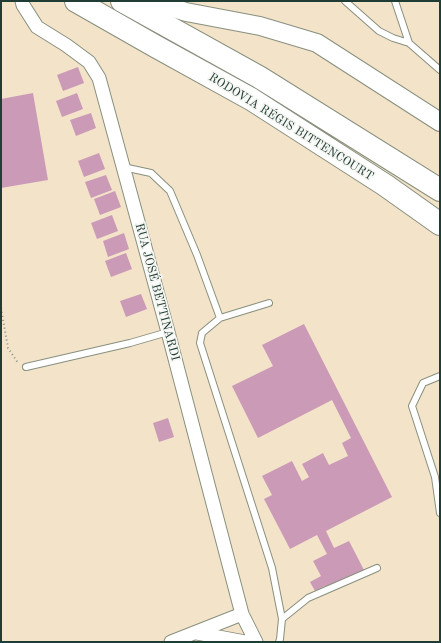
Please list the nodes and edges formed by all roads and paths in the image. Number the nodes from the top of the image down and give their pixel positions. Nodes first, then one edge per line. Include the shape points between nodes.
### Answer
1 (22, 1) edge
2 (76, 1) edge
3 (122, 1) edge
4 (151, 1) edge
5 (345, 1) edge
6 (395, 1) edge
7 (409, 43) junction
8 (440, 70) edge
9 (437, 118) edge
10 (124, 167) junction
11 (440, 190) edge
12 (440, 224) edge
13 (269, 303) dead end
14 (1, 308) edge
15 (220, 318) junction
16 (168, 332) junction
17 (26, 367) joint
18 (440, 376) edge
19 (440, 513) edge
20 (377, 568) dead end
21 (242, 614) junction
22 (282, 619) junction
23 (197, 633) junction
24 (171, 642) edge
25 (245, 642) edge
26 (256, 642) edge
27 (279, 642) edge

1 - 10 street, RUA JOSÉ BETTINARDI via 37,26 89,62 99,78
2 - 12 highway, RODOVIA RÉGIS BITTENCOURT via 251,99 385,185
3 - 11 highway, RODOVIA RÉGIS BITTENCOURT via 259,76
4 - 9 main road via 186,12 260,26 317,43
5 - 7 lane via 379,31
6 - 7 lane
7 - 8 lane
10 - 15 lane via 151,173 170,191
10 - 16 street, RUA JOSÉ BETTINARDI
13 - 15 lane
14 - 17 path via 8,348 17,362
15 - 22 lane via 202,333 200,343 272,568
16 - 17 lane
16 - 21 street, RUA JOSÉ BETTINARDI
18 - 19 lane via 423,382 412,406 435,477
20 - 22 lane via 308,598
21 - 23 street
21 - 26 street, RUA JOSÉ BETTINARDI
22 - 27 lane
23 - 24 street
23 - 25 street

